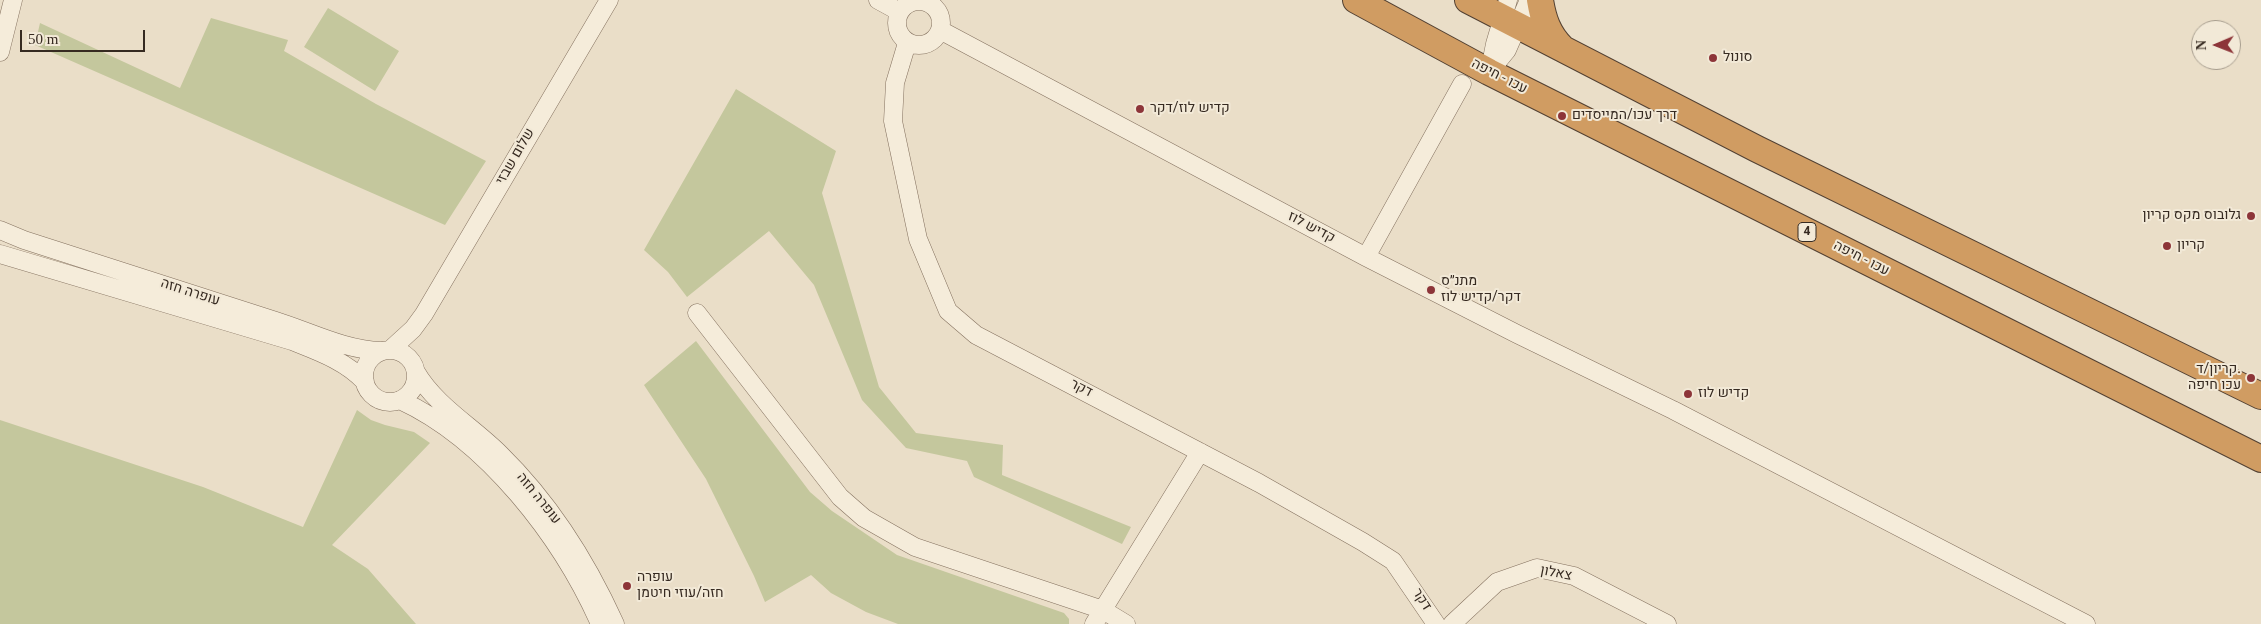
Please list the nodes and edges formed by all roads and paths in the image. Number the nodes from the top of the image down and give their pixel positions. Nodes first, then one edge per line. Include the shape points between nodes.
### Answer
1 (13, 0) edge
2 (608, 0) edge
3 (878, 0) edge
4 (1356, 0) edge
5 (1468, 0) edge
6 (1529, 0) edge
7 (1540, 0) edge
8 (900, 12) junction
9 (1509, 14) edge
10 (940, 30) junction
11 (908, 43) junction
12 (1564, 50) junction
13 (0, 52) edge
14 (1490, 72) junction
15 (1462, 84) dead end
16 (0, 230) edge
17 (0, 254) edge
18 (1366, 257) junction
19 (696, 312) dead end
20 (424, 314) junction
21 (386, 350) junction
22 (414, 367) junction
23 (365, 382) junction
24 (2255, 390) edge
25 (400, 400) junction
26 (1200, 452) junction
27 (2261, 459) edge
28 (1099, 617) edge
29 (600, 624) edge
30 (615, 624) edge
31 (1126, 624) edge
32 (1436, 624) edge
33 (1452, 624) edge
34 (1667, 624) edge
35 (2086, 624) edge

1 - 13 street
2 - 20 street, שלום שבזי
3 - 8 street
4 - 14 highway, עכו - חיפה / 4
5 - 9 highway
6 - 9 street
7 - 12 highway via 1550,33
8 - 10 street via 910,3 924,2 936,10
8 - 11 street via 897,25 902,38
9 - 12 highway
9 - 14 street
10 - 11 street via 926,44
10 - 18 street, קדיש לוז
11 - 26 street, דקר via 895,83 893,121 918,239 948,311 976,335
12 - 24 highway via 1757,149
14 - 27 highway, עכו - חיפה / 4
15 - 18 street
16 - 21 street, עופרה חזה via 346,346
17 - 23 street, עופרה חזה via 292,341 333,359
18 - 35 street, קדיש לוז via 1673,410
19 - 28 street via 840,496 864,518 916,547
20 - 21 street, שלום שבזי via 414,329
20 - 22 street, שלום שבזי
21 - 22 street via 399,351
21 - 23 street via 368,362
22 - 25 street via 412,389
22 - 30 street, עופרה חזה via 430,393 501,455 535,493 586,565
23 - 25 street via 376,398 392,402
25 - 29 street, עופרה חזה via 449,428 497,472 571,567
26 - 28 street
26 - 32 street, דקר via 1393,561
28 - 31 street
33 - 34 street, צאלון via 1497,582 1537,568 1574,576

